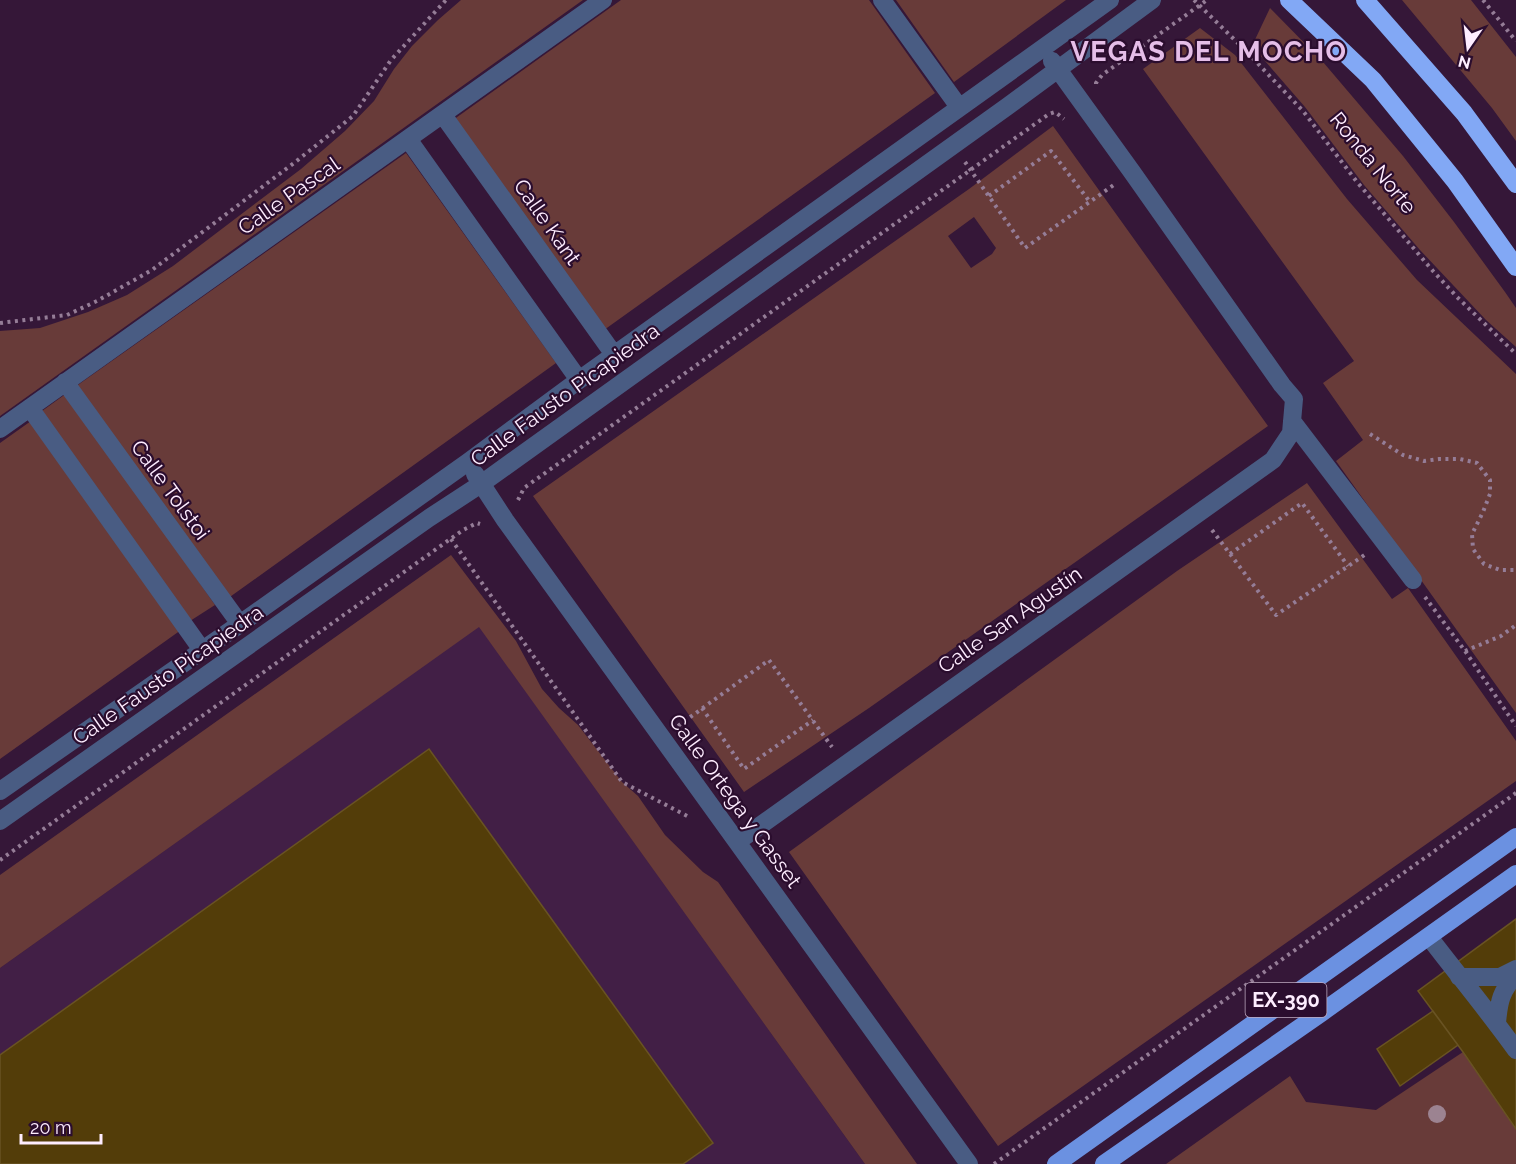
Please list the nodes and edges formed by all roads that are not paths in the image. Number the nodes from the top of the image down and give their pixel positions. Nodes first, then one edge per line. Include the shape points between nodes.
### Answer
1 (603, 0) edge
2 (882, 0) edge
3 (1110, 0) edge
4 (1152, 0) edge
5 (1289, 0) edge
6 (1365, 0) edge
7 (1042, 49) junction
8 (1058, 69) junction
9 (959, 107) junction
10 (443, 115) junction
11 (408, 140) junction
12 (1516, 184) edge
13 (1516, 267) edge
14 (615, 356) junction
15 (579, 380) junction
16 (65, 382) junction
17 (30, 408) junction
18 (1293, 421) junction
19 (0, 429) edge
20 (468, 462) junction
21 (481, 484) junction
22 (1413, 580) road end
23 (240, 624) junction
24 (202, 650) junction
25 (0, 791) edge
26 (0, 821) edge
27 (1516, 837) edge
28 (737, 842) junction
29 (1516, 874) edge
30 (1429, 936) junction
31 (1516, 969) edge
32 (1516, 974) edge
33 (1459, 977) junction
34 (1497, 1023) junction
35 (1516, 1050) edge
36 (969, 1164) edge
37 (1056, 1164) edge
38 (1104, 1164) edge

1 - 10 street, Calle Pascal
2 - 9 street
3 - 7 street, Calle Fausto Picapiedra
4 - 8 street, Calle Fausto Picapiedra
5 - 13 highway via 1373,80 1455,181
6 - 12 highway via 1464,113
7 - 8 street
7 - 9 street, Calle Fausto Picapiedra
8 - 18 street via 1294,399
8 - 21 street, Calle Fausto Picapiedra
9 - 14 street, Calle Fausto Picapiedra
10 - 11 street, Calle Pascal
10 - 14 street, Calle Kant
11 - 15 street
11 - 16 street, Calle Pascal
14 - 15 street, Calle Fausto Picapiedra
15 - 20 street, Calle Fausto Picapiedra
16 - 17 street, Calle Pascal
16 - 23 street, Calle Tolstoi
17 - 19 street, Calle Pascal
17 - 24 street
18 - 22 street
18 - 28 street, Calle San Agustín via 1292,433 1273,460
20 - 21 street, Calle Ortega y Gasset
20 - 23 street, Calle Fausto Picapiedra
21 - 26 street, Calle Fausto Picapiedra
21 - 28 street, Calle Ortega y Gasset
23 - 24 street, Calle Fausto Picapiedra
24 - 25 street, Calle Fausto Picapiedra
27 - 37 main road, EX-390
28 - 36 street, Calle Ortega y Gasset
29 - 30 main road, EX-390
30 - 33 street
30 - 38 main road, EX-390
31 - 33 street via 1500,977
32 - 34 street via 1499,1001
33 - 34 street
34 - 35 street

